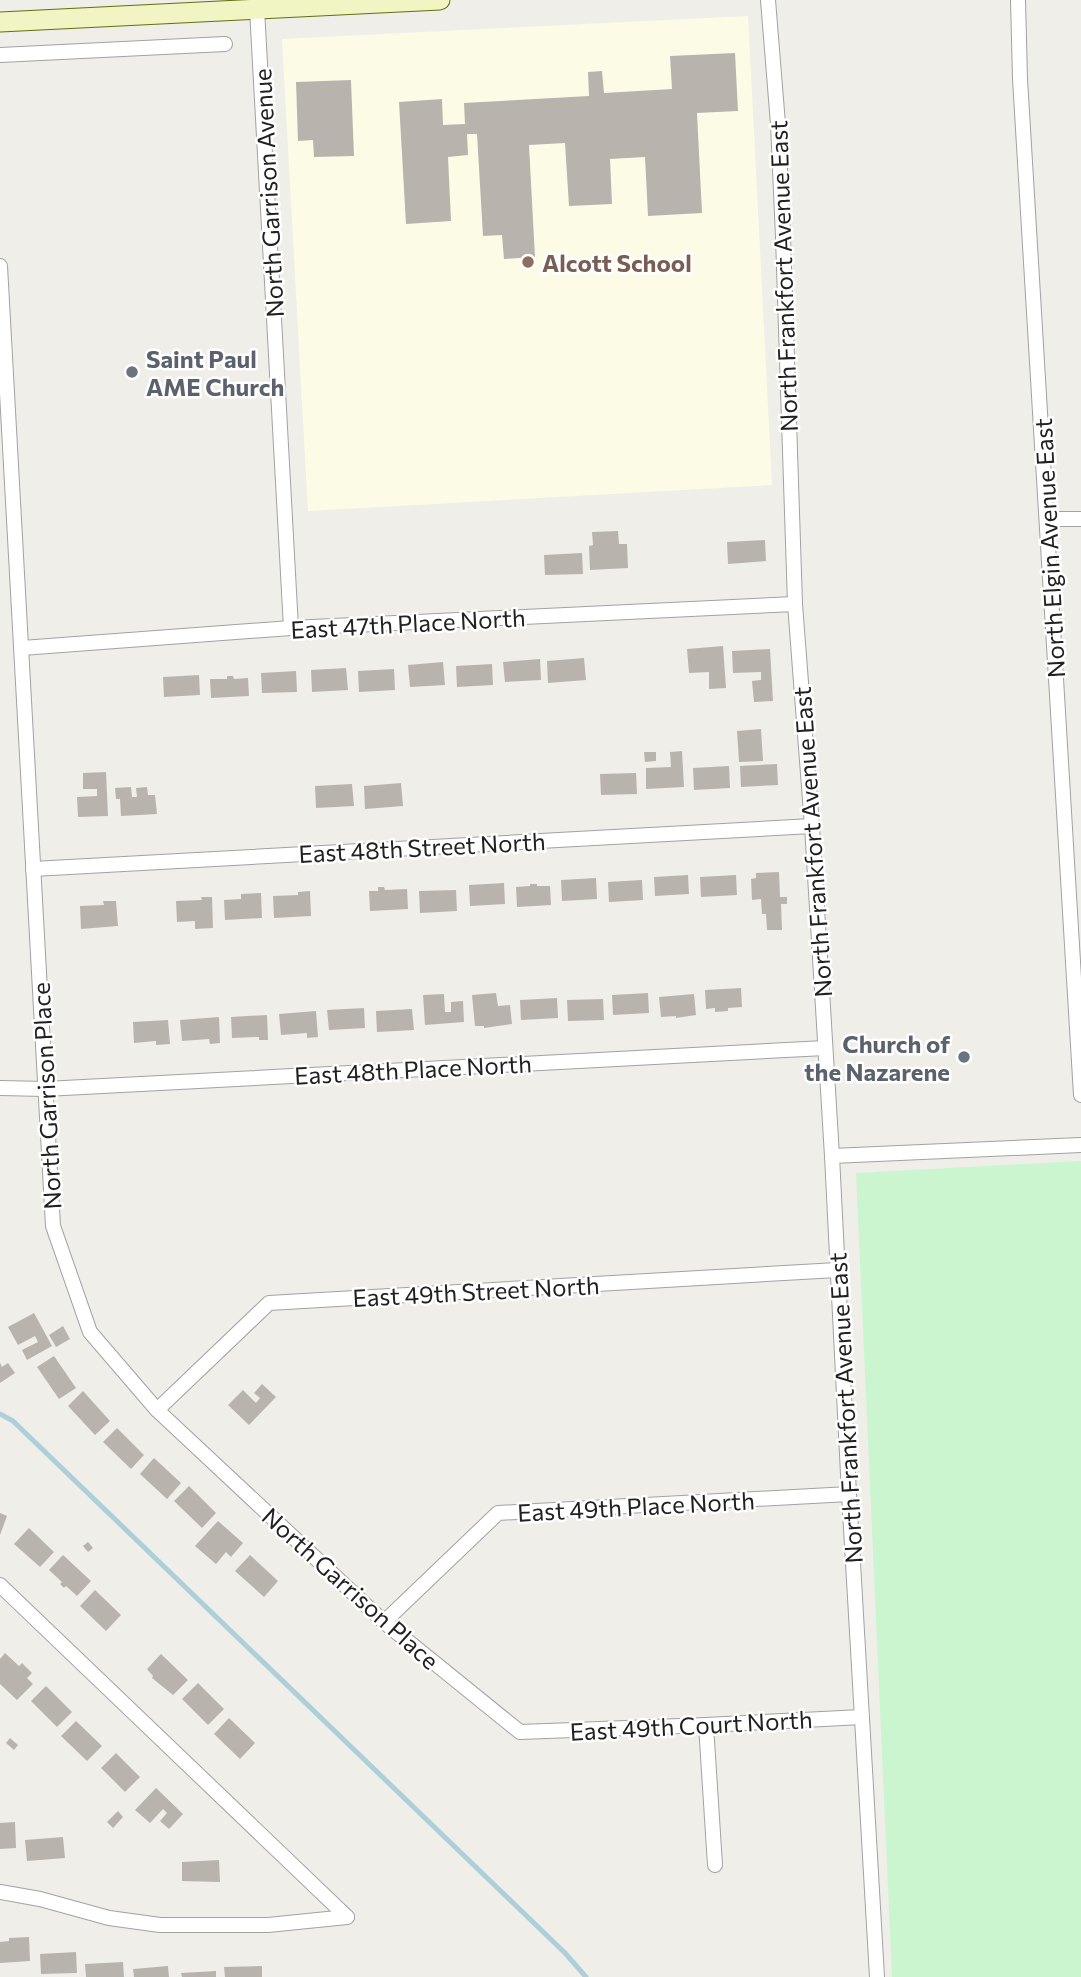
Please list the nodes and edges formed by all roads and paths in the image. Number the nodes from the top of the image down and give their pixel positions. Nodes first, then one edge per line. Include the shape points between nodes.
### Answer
1 (440, 0) edge
2 (768, 0) edge
3 (1018, 0) edge
4 (257, 9) junction
5 (0, 22) edge
6 (225, 44) dead end
7 (0, 55) edge
8 (0, 267) edge
9 (1048, 519) junction
10 (1081, 519) edge
11 (795, 604) junction
12 (291, 628) junction
13 (22, 648) junction
14 (812, 826) junction
15 (33, 869) junction
16 (825, 1048) junction
17 (0, 1088) edge
18 (45, 1089) junction
19 (1081, 1095) edge
20 (1081, 1144) edge
21 (832, 1156) junction
22 (837, 1270) junction
23 (157, 1410) junction
24 (849, 1494) junction
25 (0, 1585) edge
26 (384, 1622) junction
27 (862, 1717) junction
28 (706, 1726) junction
29 (520, 1732) joint
30 (715, 1865) dead end
31 (0, 1892) edge
32 (877, 1977) edge

1 - 4 main road
2 - 11 street, North Frankfort Avenue East via 780,161
3 - 9 street, North Elgin Avenue East
4 - 5 main road
4 - 12 street, North Garrison Avenue
6 - 7 street
8 - 13 street, North Garrison Place
9 - 10 street
9 - 19 street, North Elgin Avenue East
11 - 12 street, East 47th Place North
11 - 14 street, North Frankfort Avenue East
12 - 13 street, East 47th Place North
13 - 15 street, North Garrison Place
14 - 15 street, East 48th Street North
14 - 16 street, North Frankfort Avenue East
15 - 18 street, North Garrison Place
16 - 18 street, East 48th Place North
16 - 21 street, North Frankfort Avenue East
17 - 18 street, East 48th Place North
18 - 23 street, North Garrison Place via 54,1226 90,1332
20 - 21 street
21 - 22 street, North Frankfort Avenue East
22 - 23 street, East 49th Street North via 269,1303
22 - 24 street, North Frankfort Avenue East
23 - 26 street, North Garrison Place
24 - 26 street, East 49th Place North via 498,1513
24 - 27 street, North Frankfort Avenue East
25 - 31 street via 347,1917 268,1925 160,1925
26 - 29 street, North Garrison Place
27 - 28 street, East 49th Court North
27 - 32 street, North Frankfort Avenue East
28 - 29 street, East 49th Court North
28 - 30 street

